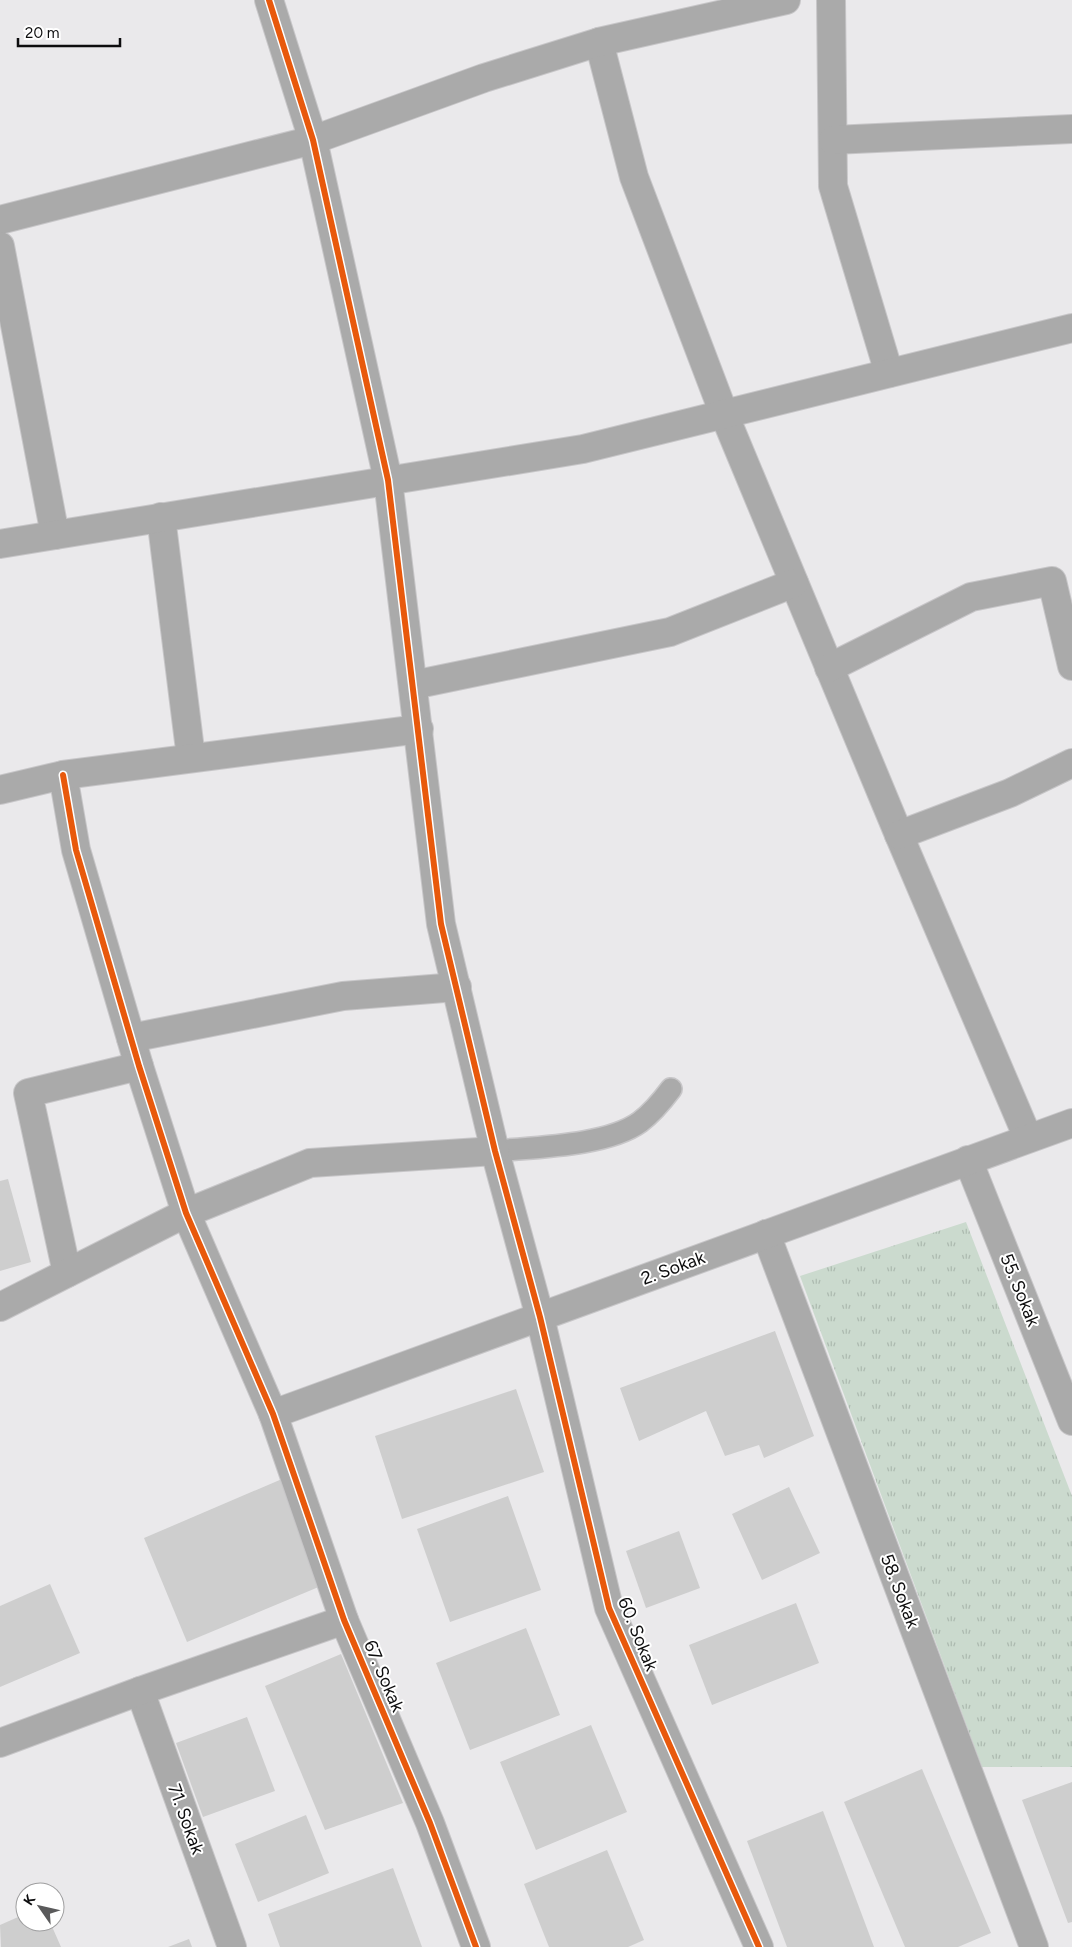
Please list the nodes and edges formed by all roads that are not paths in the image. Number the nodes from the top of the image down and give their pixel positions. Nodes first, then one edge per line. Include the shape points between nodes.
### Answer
1 (269, 0) edge
2 (786, 0) edge
3 (831, 0) edge
4 (599, 42) junction
5 (1072, 129) edge
6 (313, 140) junction
7 (833, 140) junction
8 (0, 220) edge
9 (0, 246) edge
10 (1072, 328) edge
11 (889, 373) junction
12 (724, 414) junction
13 (388, 480) junction
14 (161, 517) junction
15 (55, 535) junction
16 (0, 544) edge
17 (794, 583) junction
18 (1072, 666) edge
19 (829, 668) junction
20 (414, 685) junction
21 (419, 729) junction
22 (191, 758) junction
23 (1072, 763) edge
24 (63, 775) junction
25 (0, 790) edge
26 (898, 836) junction
27 (457, 987) junction
28 (131, 1038) junction
29 (138, 1066) junction
30 (671, 1089) dead end
31 (1072, 1122) edge
32 (1028, 1138) junction
33 (494, 1151) junction
34 (968, 1160) junction
35 (186, 1213) junction
36 (766, 1234) junction
37 (67, 1273) junction
38 (0, 1307) edge
39 (540, 1316) junction
40 (273, 1414) junction
41 (1072, 1421) edge
42 (344, 1620) junction
43 (140, 1691) junction
44 (0, 1742) edge
45 (232, 1947) edge
46 (476, 1947) edge
47 (759, 1947) edge
48 (1034, 1947) edge

1 - 6 street, 60. Sokak
2 - 4 street
3 - 7 street
4 - 6 street via 484,78
4 - 12 street via 634,177
5 - 7 street
6 - 8 street
6 - 13 street, 60. Sokak
7 - 11 street via 833,186
9 - 15 street
10 - 11 street
11 - 12 street
12 - 13 street via 584,449
12 - 17 street
13 - 14 street
13 - 20 street, 60. Sokak
14 - 15 street
14 - 22 street
15 - 16 street
17 - 19 street
17 - 20 street via 670,632
18 - 19 street via 1052,582 971,597
19 - 26 street
20 - 21 street, 60. Sokak
21 - 22 street
21 - 27 street, 60. Sokak via 441,924
22 - 24 street
23 - 26 street via 1010,792
24 - 25 street
24 - 28 street, 67. Sokak via 76,850
26 - 32 street
27 - 28 street via 343,996
27 - 33 street, 60. Sokak
28 - 29 street, 67. Sokak
29 - 35 street, 67. Sokak
29 - 37 street via 28,1093
30 - 33 lane via 639,1122 607,1137
31 - 32 street, 2. Sokak
32 - 34 street, 2. Sokak
33 - 35 street via 310,1162
33 - 39 street, 60. Sokak
34 - 36 street, 2. Sokak
34 - 41 street, 55. Sokak
35 - 37 street
35 - 40 street, 67. Sokak
36 - 39 street, 2. Sokak
36 - 48 street, 58. Sokak
37 - 38 street
39 - 40 street, 2. Sokak
39 - 47 street, 60. Sokak via 609,1608
40 - 42 street, 67. Sokak
42 - 43 street
42 - 46 street, 67. Sokak via 430,1823
43 - 44 street
43 - 45 street, 71. Sokak

